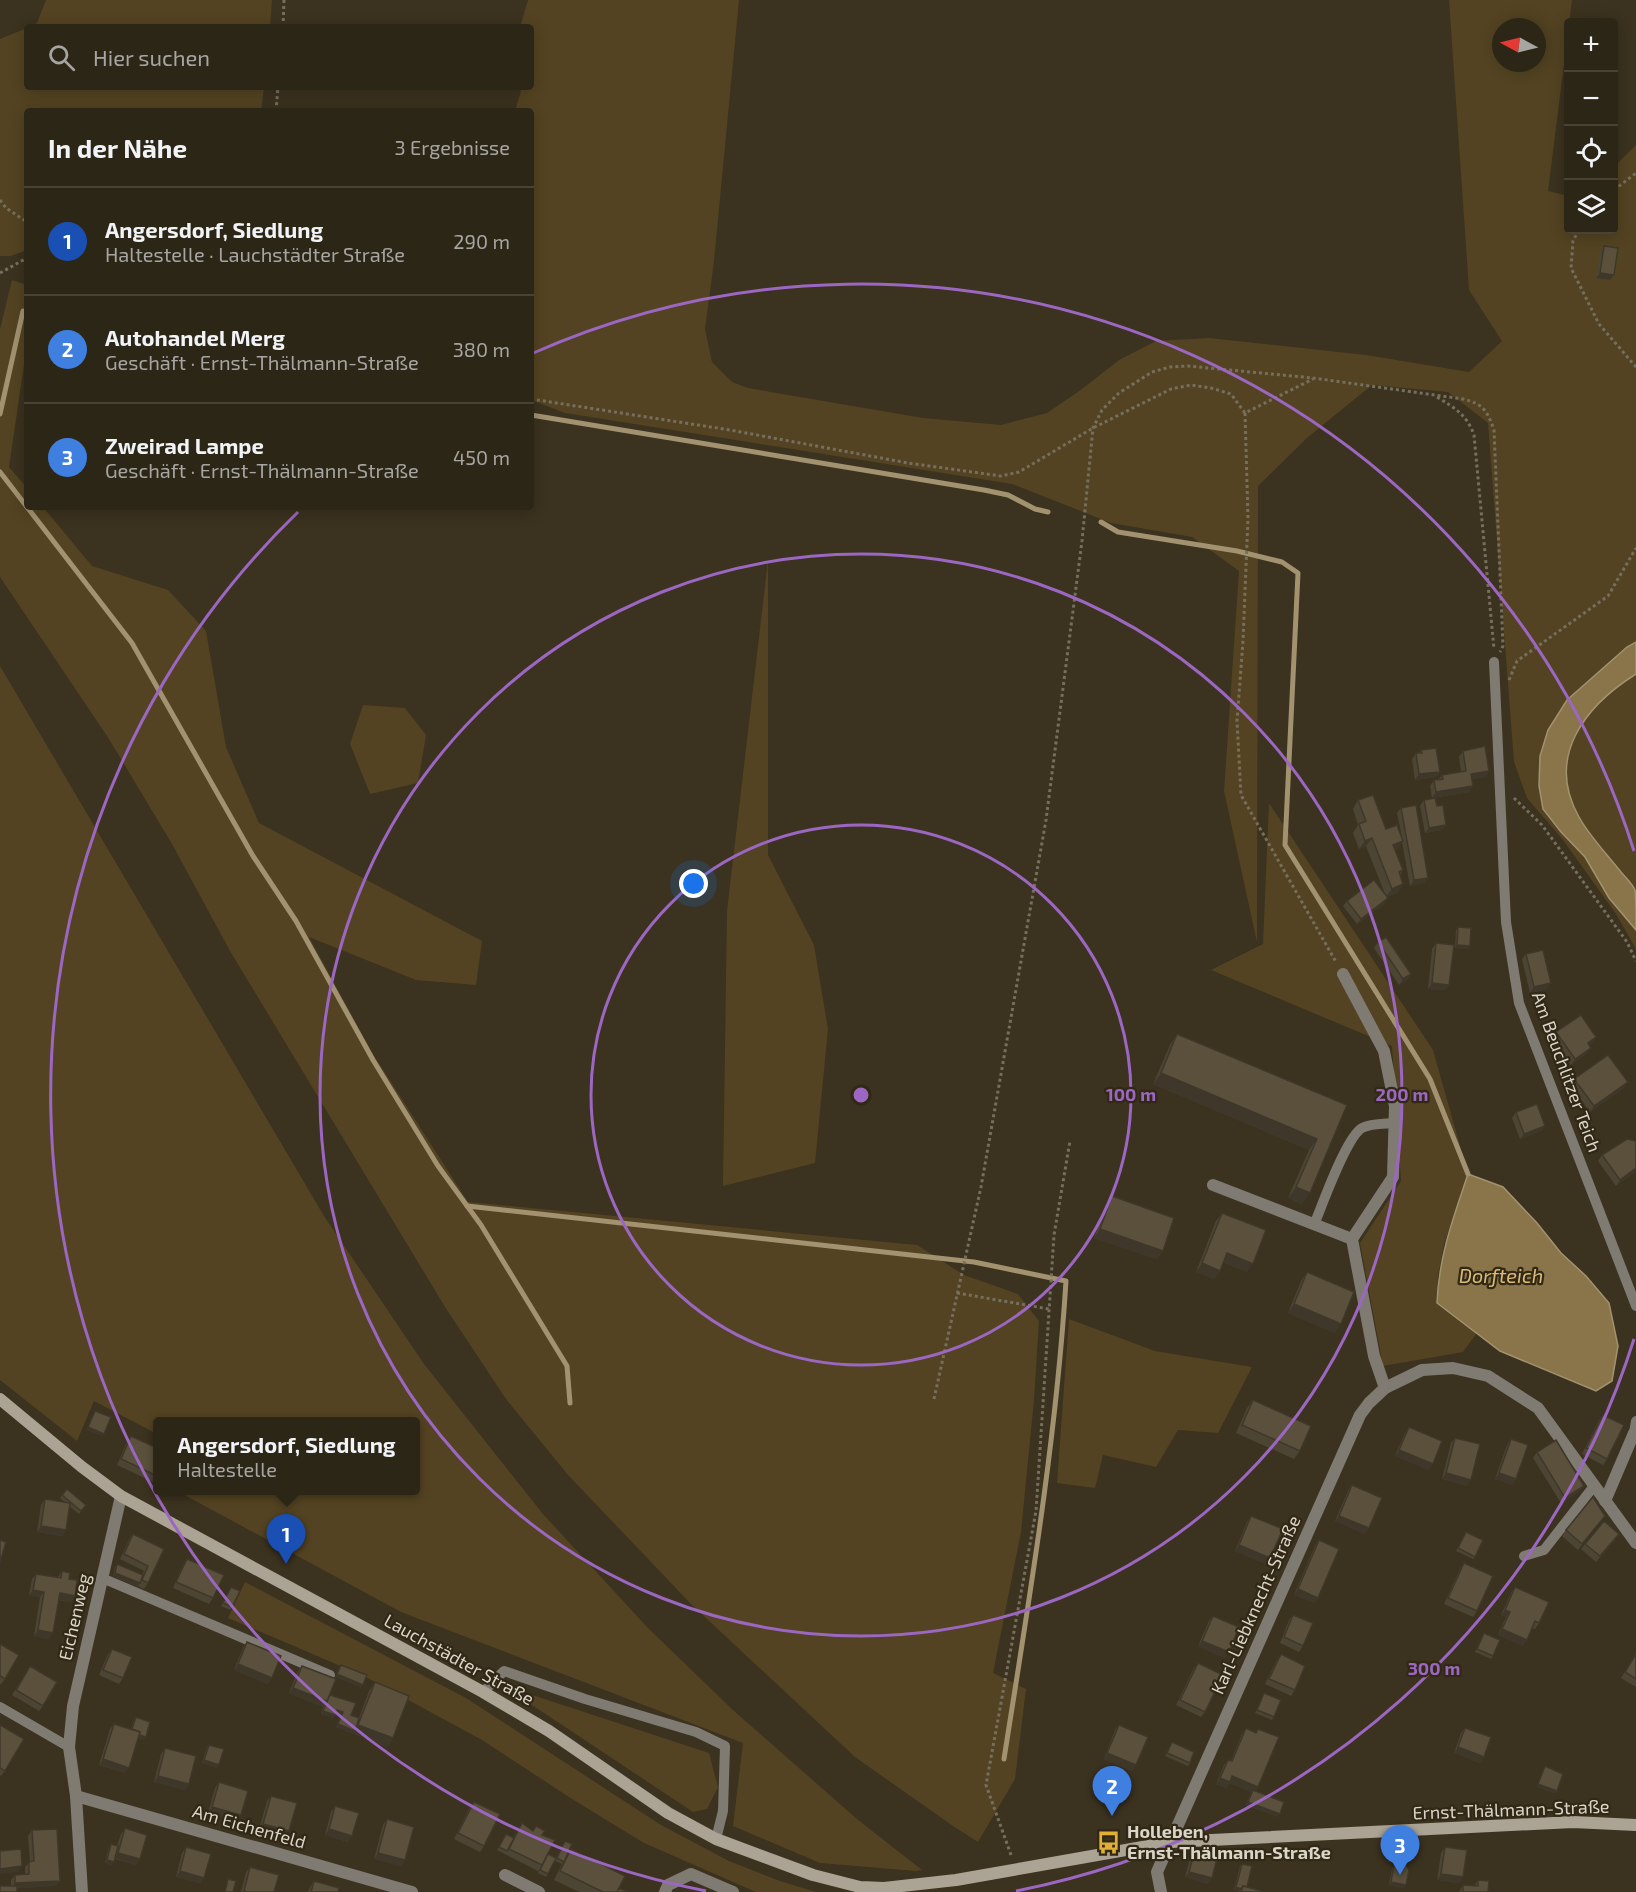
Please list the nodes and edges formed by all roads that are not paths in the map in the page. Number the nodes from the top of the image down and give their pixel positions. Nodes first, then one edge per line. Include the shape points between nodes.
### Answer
1 (1494, 662) road end
2 (1343, 974) road end
3 (1395, 1123) junction
4 (1213, 1185) dead end
5 (1314, 1225) junction
6 (1352, 1239) junction
7 (1636, 1306) edge
8 (1385, 1388) junction
9 (0, 1399) edge
10 (1635, 1430) edge
11 (1594, 1486) junction
12 (121, 1496) junction
13 (1605, 1501) junction
14 (1636, 1543) edge
15 (1524, 1556) dead end
16 (102, 1578) junction
17 (330, 1675) edge
18 (483, 1692) junction
19 (0, 1707) edge
20 (69, 1747) junction
21 (76, 1796) junction
22 (1636, 1826) edge
23 (716, 1839) junction
24 (1170, 1842) junction
25 (505, 1875) dead end
26 (927, 1888) edge
27 (82, 1892) edge
28 (412, 1892) edge
29 (539, 1892) edge
30 (665, 1892) edge
31 (733, 1892) edge
32 (1161, 1892) edge

1 - 7 lane, Am Beuchlitzer Teich via 1506,922 1519,1003
2 - 3 street via 1384,1051
3 - 5 lane via 1360,1128 1348,1146
3 - 6 street via 1393,1177
4 - 5 street
5 - 6 street
6 - 8 street via 1374,1356
8 - 11 street, Karl-Liebknecht-Straße via 1422,1370 1453,1368 1488,1376 1538,1408
8 - 24 street, Karl-Liebknecht-Straße via 1360,1415
9 - 12 main road, Lauchstädter Straße
10 - 13 street
11 - 13 street, Karl-Liebknecht-Straße
11 - 15 lane via 1544,1550
12 - 16 street, Eichenweg
12 - 18 main road, Lauchstädter Straße
13 - 14 street, Karl-Liebknecht-Straße
16 - 17 lane
16 - 20 street, Eichenweg via 73,1706
18 - 23 main road, Lauchstädter Straße via 549,1731 668,1814
18 - 23 lane via 504,1671 696,1732 725,1746 723,1811
19 - 20 lane
20 - 21 street, Eichenweg
21 - 27 street, Eichenweg
21 - 28 street, Am Eichenfeld
22 - 24 main road, Ernst-Thälmann-Straße via 1573,1822
23 - 26 main road, Lauchstädter Straße via 813,1875 860,1887
24 - 26 main road, Ernst-Thälmann-Straße
24 - 32 street via 1157,1872
25 - 29 street
30 - 31 street via 668,1886 690,1874

